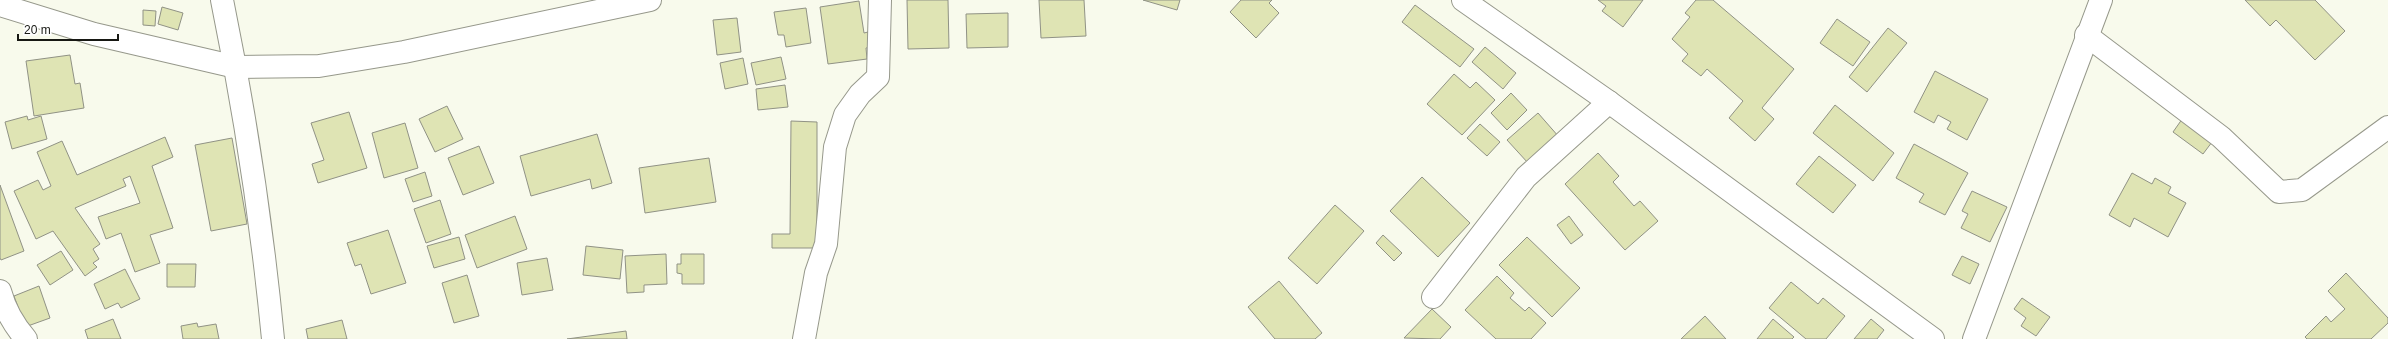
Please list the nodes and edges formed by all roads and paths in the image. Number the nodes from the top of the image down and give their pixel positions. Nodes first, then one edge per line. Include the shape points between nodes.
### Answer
1 (222, 0) edge
2 (650, 0) edge
3 (880, 0) edge
4 (1463, 0) edge
5 (2101, 0) edge
6 (0, 5) edge
7 (2086, 35) junction
8 (236, 67) junction
9 (1609, 102) junction
10 (2388, 127) edge
11 (0, 291) edge
12 (1433, 297) dead end
13 (26, 339) edge
14 (273, 339) edge
15 (804, 339) edge
16 (1933, 339) edge
17 (1974, 339) edge

1 - 8 street
2 - 8 street via 404,52 319,66
3 - 15 street via 878,77 860,94 845,116 835,147 826,244 816,273
4 - 9 street
5 - 7 street
6 - 8 street via 94,34
7 - 10 street via 2221,137 2279,192 2302,190
7 - 17 street
8 - 14 street via 257,191
9 - 12 street via 1526,177
9 - 16 street
11 - 13 street via 4,307

